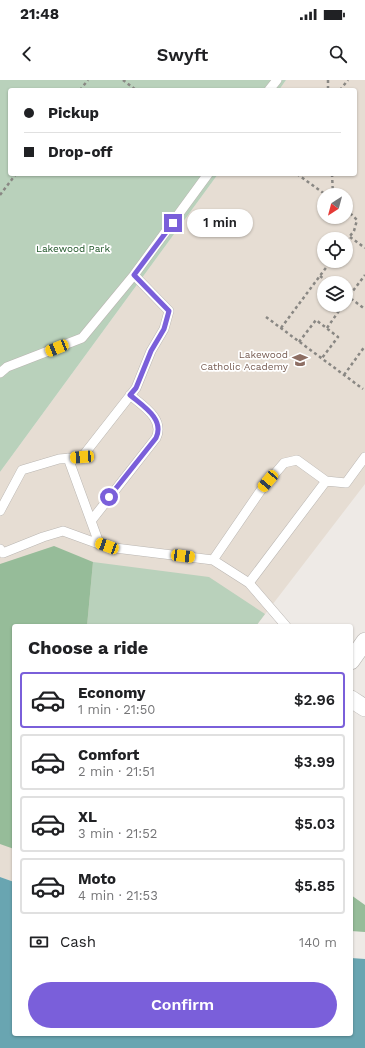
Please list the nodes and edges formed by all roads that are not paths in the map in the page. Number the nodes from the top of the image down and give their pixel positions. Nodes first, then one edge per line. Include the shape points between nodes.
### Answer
1 (277, 80) edge
2 (271, 88) edge
3 (207, 176) edge
4 (134, 275) junction
5 (0, 373) edge
6 (130, 395) junction
7 (365, 457) edge
8 (68, 458) junction
9 (326, 482) junction
10 (0, 511) edge
11 (91, 521) junction
12 (99, 544) junction
13 (0, 549) edge
14 (213, 560) junction
15 (249, 583) junction
16 (284, 624) edge
17 (365, 641) edge
18 (353, 658) edge
19 (353, 700) edge
20 (365, 708) edge

1 - 2 lane
3 - 4 lane
4 - 5 lane via 82,338 7,367
4 - 6 lane via 169,311 164,329 151,351 136,388
6 - 8 lane via 82,457
6 - 11 lane via 158,421 159,431
7 - 9 lane via 346,483
8 - 10 lane via 22,470
8 - 11 lane
9 - 14 lane via 297,460 284,463 261,490
9 - 15 lane
11 - 12 lane
12 - 13 lane via 63,531 3,553
12 - 14 lane
14 - 15 lane
15 - 16 lane
17 - 18 street
19 - 20 street

